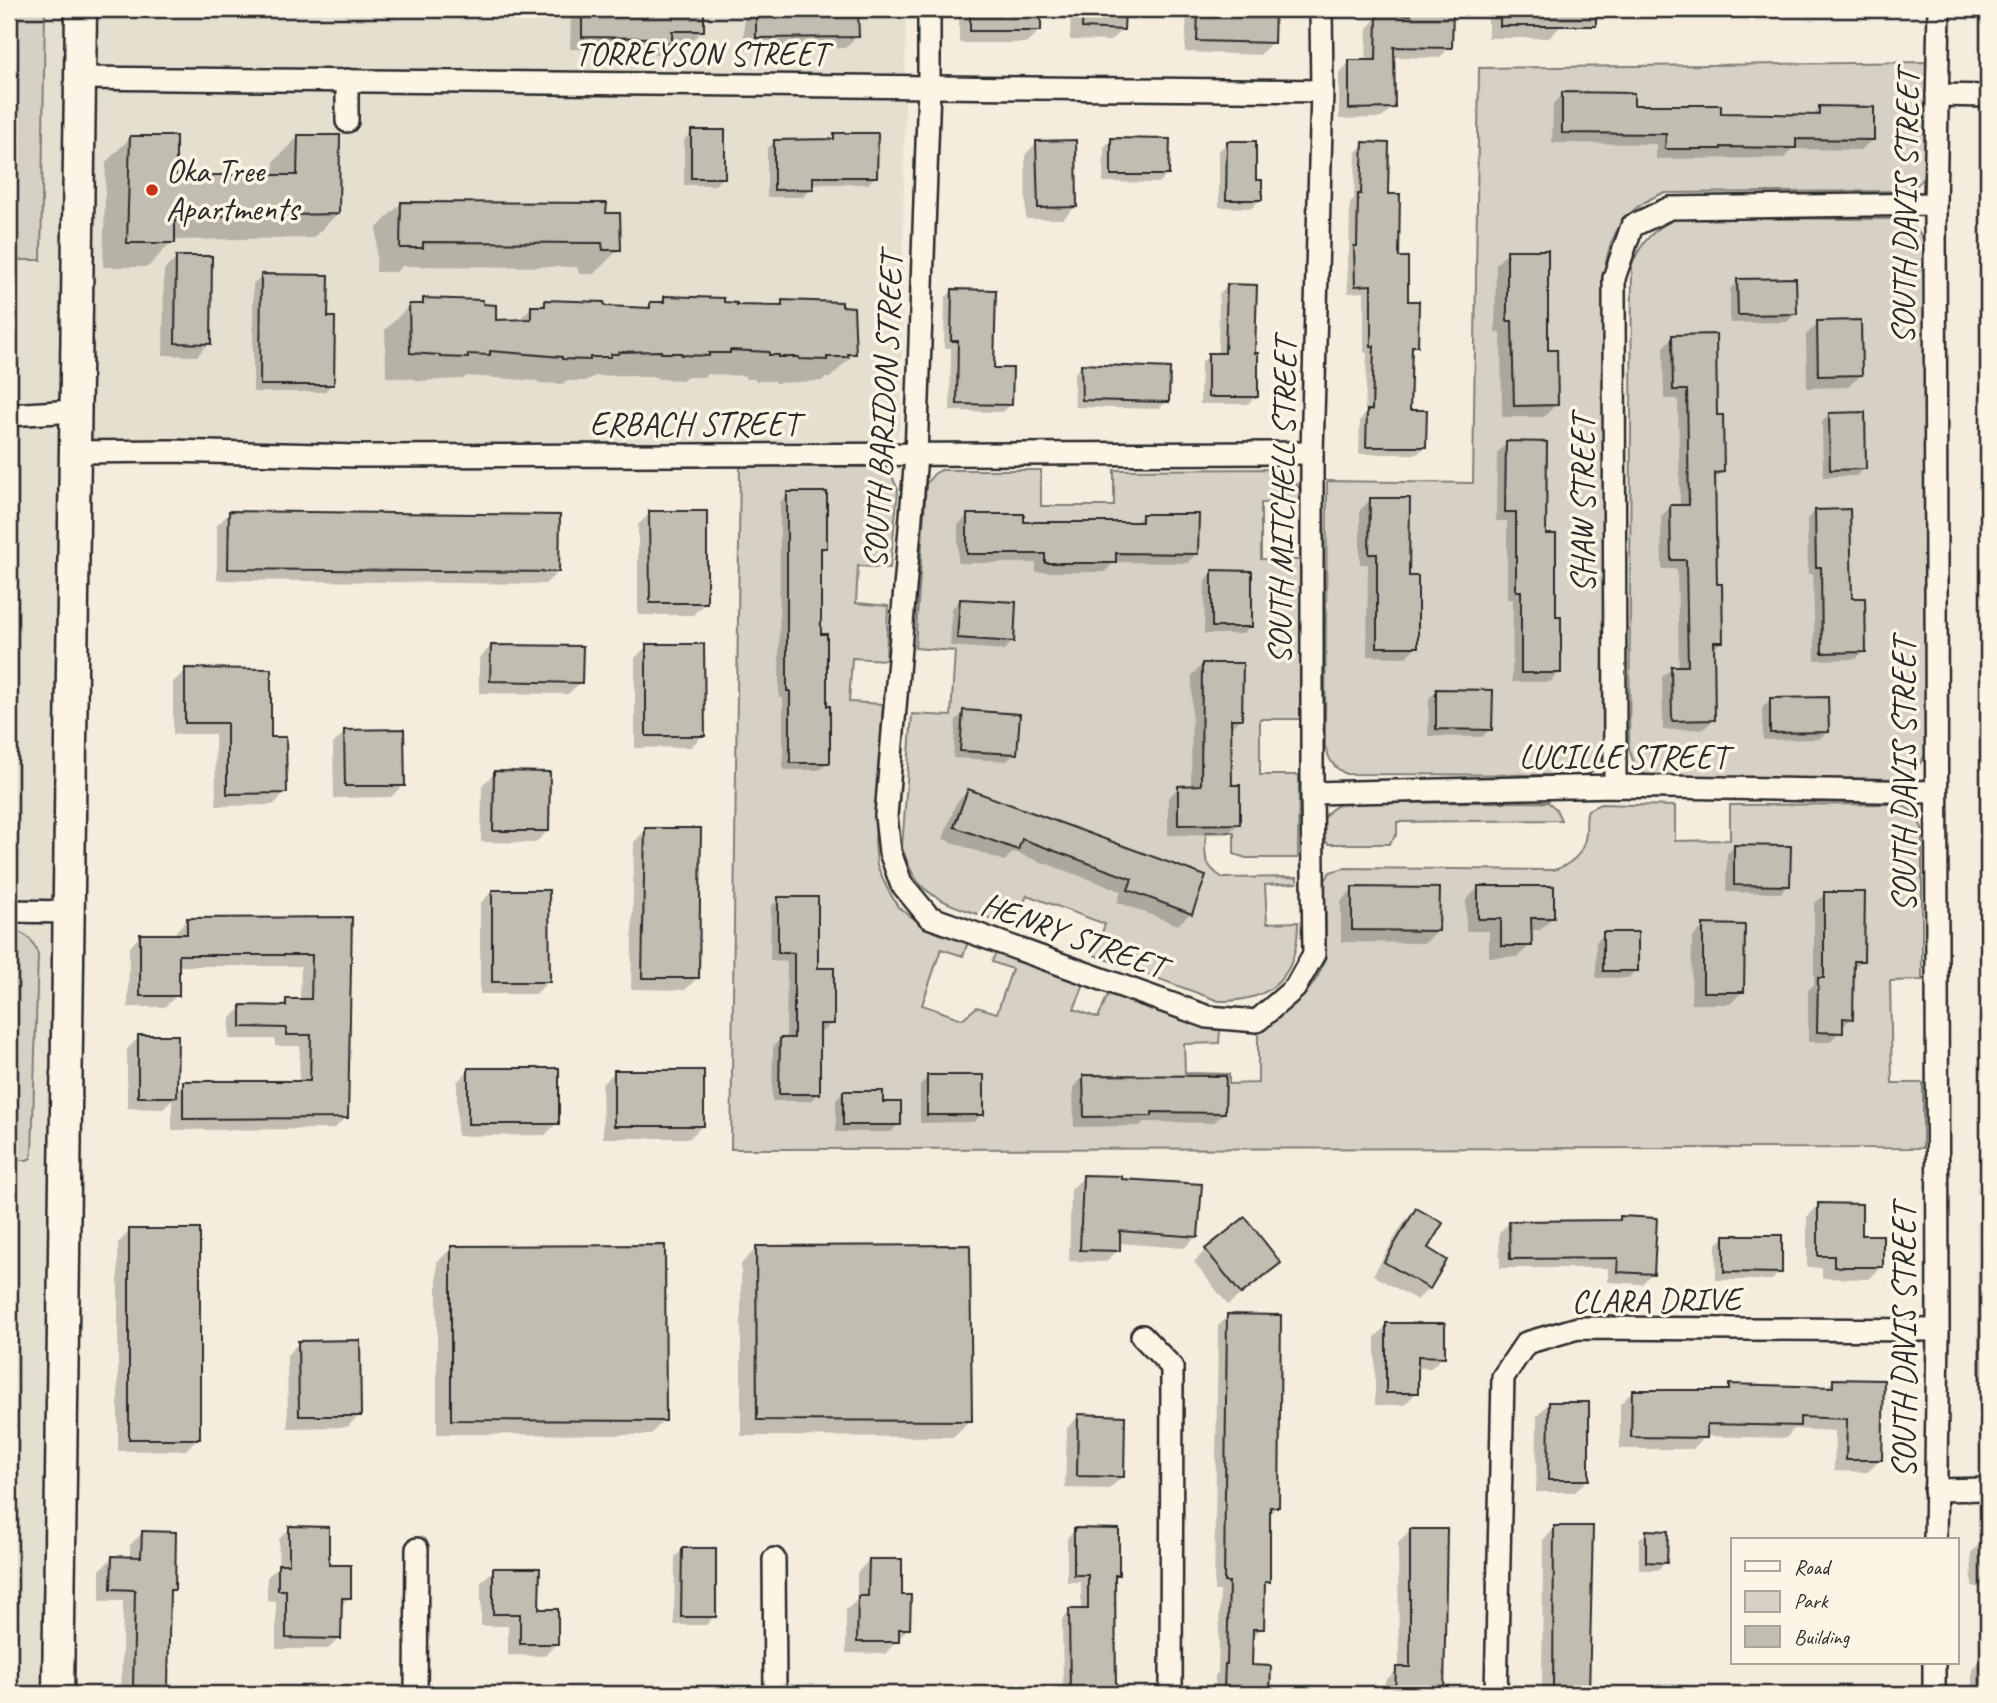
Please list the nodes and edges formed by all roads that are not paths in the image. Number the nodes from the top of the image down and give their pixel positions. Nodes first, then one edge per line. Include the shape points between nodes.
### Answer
1 (81, 9) edge
2 (929, 9) edge
3 (1321, 9) edge
4 (1939, 9) edge
5 (80, 78) junction
6 (347, 80) junction
7 (929, 87) junction
8 (1322, 90) junction
9 (1937, 95) junction
10 (1988, 96) edge
11 (347, 121) dead end
12 (1935, 204) junction
13 (75, 411) junction
14 (9, 415) edge
15 (75, 452) junction
16 (1312, 453) junction
17 (916, 456) junction
18 (1615, 786) junction
19 (1935, 792) junction
20 (1311, 793) junction
21 (886, 816) joint
22 (9, 911) edge
23 (69, 912) junction
24 (1295, 988) joint
25 (1938, 1330) junction
26 (1142, 1336) dead end
27 (1988, 1489) edge
28 (1935, 1490) junction
29 (1934, 1538) edge
30 (417, 1549) dead end
31 (774, 1559) dead end
32 (1934, 1664) edge
33 (58, 1694) edge
34 (416, 1694) edge
35 (775, 1694) edge
36 (1171, 1694) edge
37 (1496, 1694) edge
38 (1934, 1694) edge

1 - 5 street
2 - 7 street, SOUTH BARIDON STREET
3 - 8 street, SOUTH MITCHELL STREET
4 - 9 street, SOUTH DAVIS STREET
5 - 6 street, TORREYSON STREET
5 - 13 street
6 - 7 street, TORREYSON STREET
6 - 11 street
7 - 8 street, TORREYSON STREET
7 - 17 street, SOUTH BARIDON STREET
8 - 16 street, SOUTH MITCHELL STREET
9 - 10 street
9 - 12 street, SOUTH DAVIS STREET
12 - 18 street, SHAW STREET via 1670,208 1632,226 1614,278
12 - 19 street, SOUTH DAVIS STREET
13 - 14 street
13 - 15 street
15 - 17 street, ERBACH STREET
15 - 23 street
16 - 17 street, ERBACH STREET
16 - 20 street, SOUTH MITCHELL STREET
17 - 21 street, SOUTH BARIDON STREET
18 - 19 street, LUCILLE STREET
18 - 20 street, LUCILLE STREET
19 - 25 street, SOUTH DAVIS STREET
20 - 24 street, SOUTH MITCHELL STREET via 1314,954
21 - 24 street, HENRY STREET via 890,852 901,883 929,917 1208,1017 1257,1021
22 - 23 street
23 - 33 street
25 - 28 street, SOUTH DAVIS STREET
25 - 37 street, CLARA DRIVE via 1578,1328 1526,1343 1503,1377
26 - 36 street via 1172,1367
27 - 28 street
28 - 29 street, SOUTH DAVIS STREET
30 - 34 street
31 - 35 street
32 - 38 street

